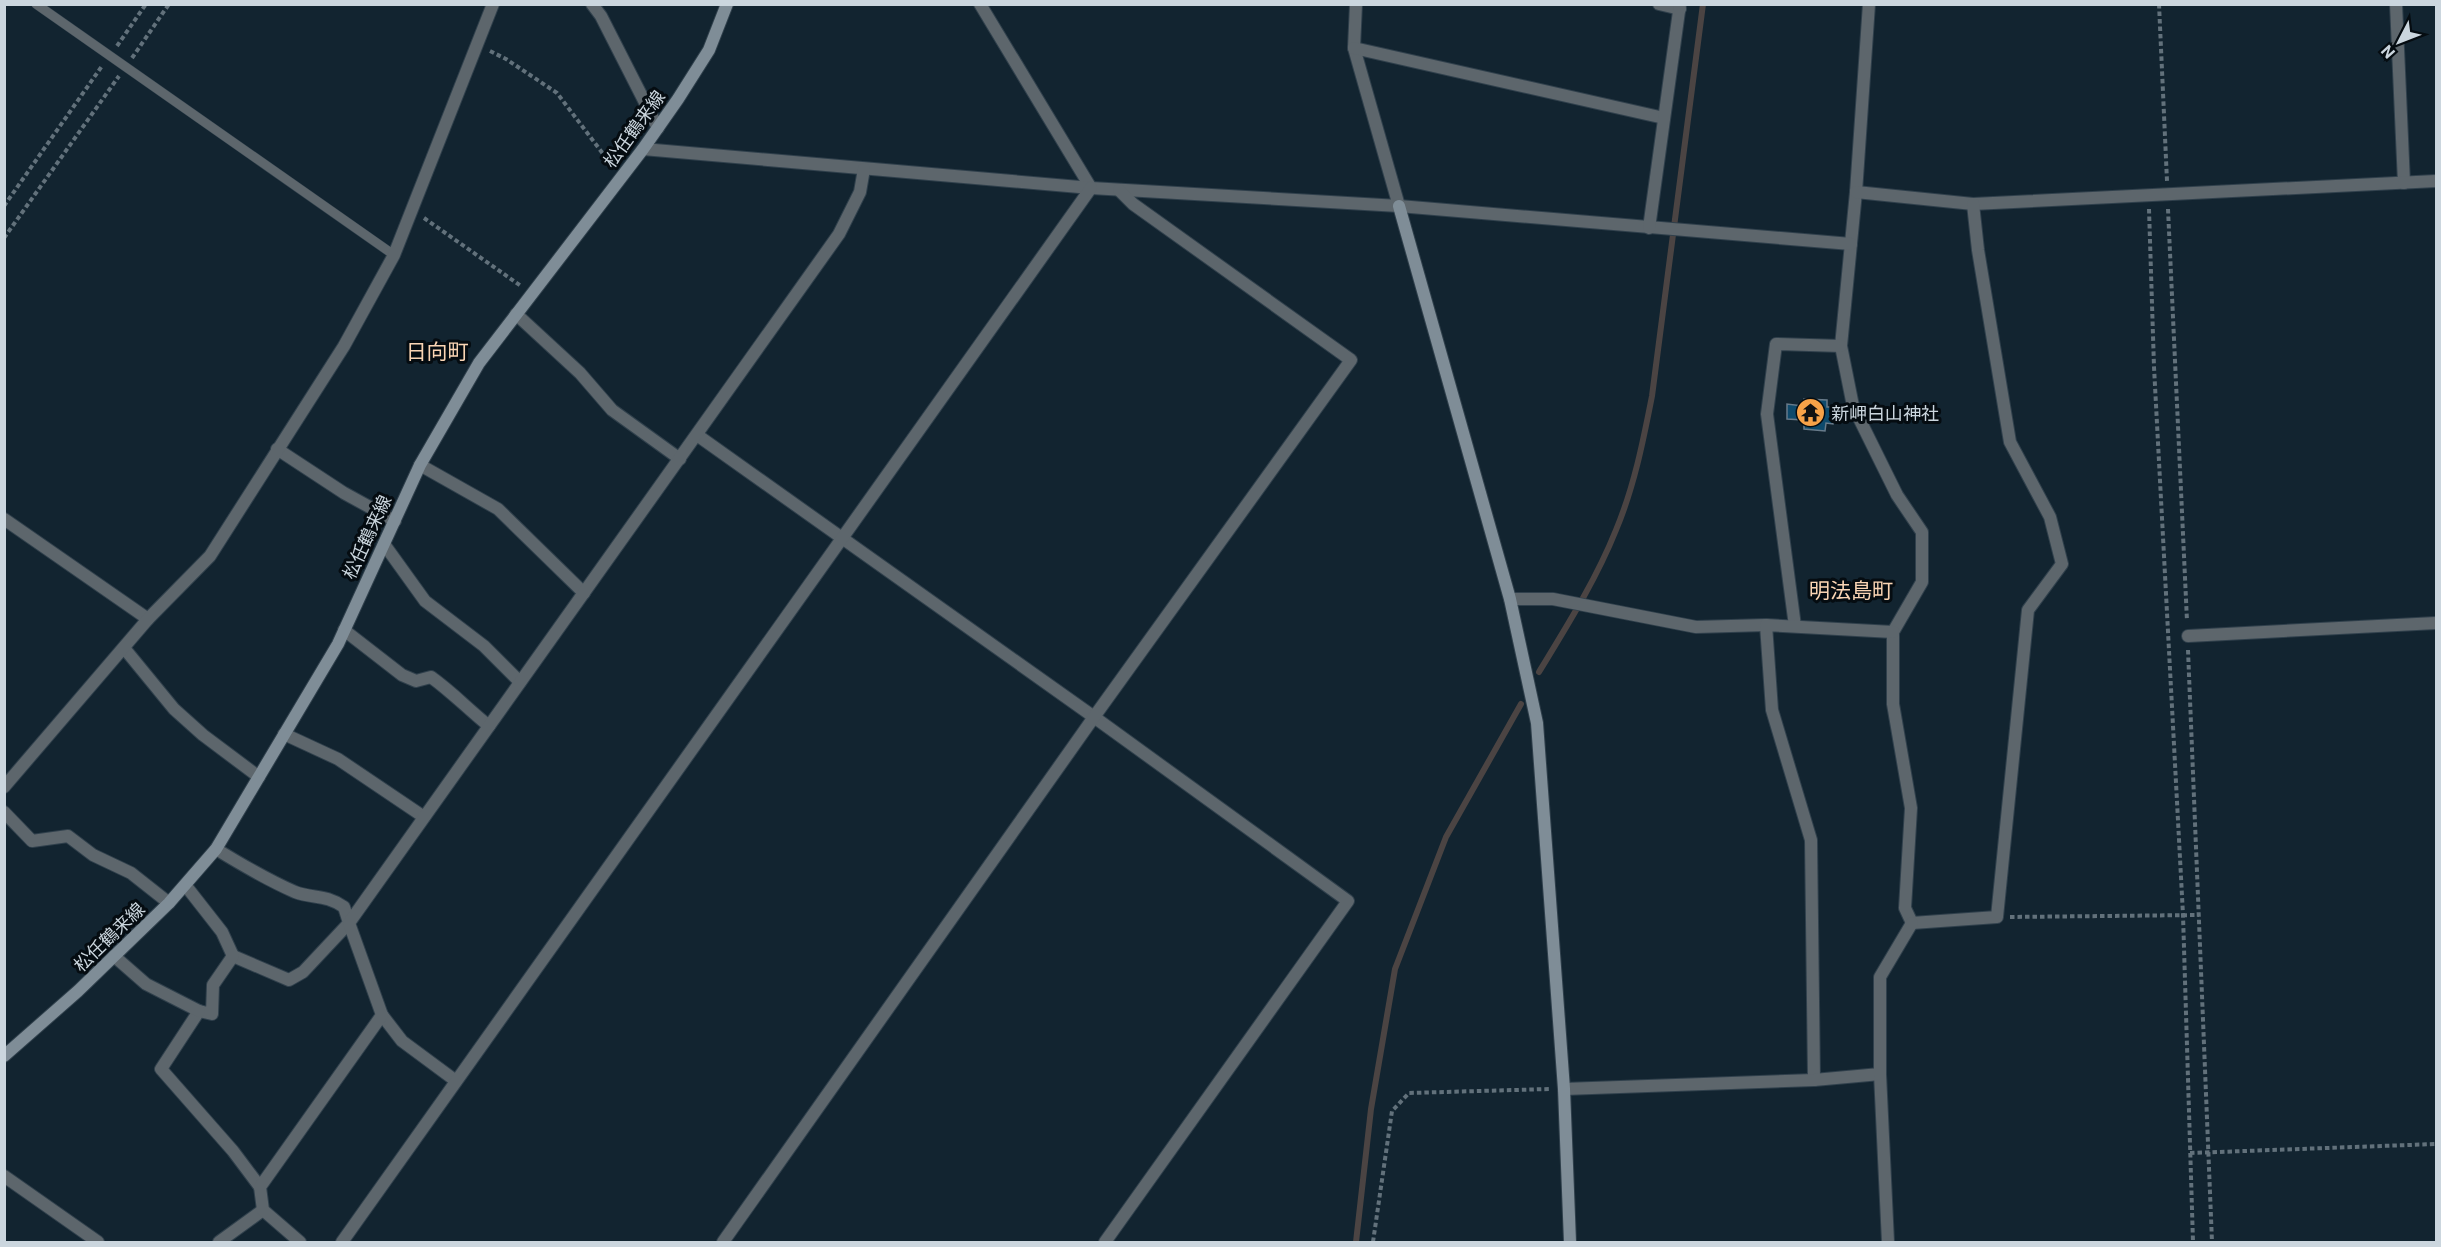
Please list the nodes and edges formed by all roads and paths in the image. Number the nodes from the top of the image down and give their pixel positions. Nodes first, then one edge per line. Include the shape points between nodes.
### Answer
1 (36, 4) edge
2 (146, 4) edge
3 (169, 4) edge
4 (493, 4) edge
5 (592, 4) edge
6 (728, 4) edge
7 (980, 4) edge
8 (1356, 4) edge
9 (1659, 4) edge
10 (1869, 4) edge
11 (2159, 4) edge
12 (2396, 4) edge
13 (1680, 7) edge
14 (478, 45) junction
15 (1354, 48) junction
16 (109, 56) junction
17 (125, 67) junction
18 (1664, 118) junction
19 (658, 128) junction
20 (643, 149) junction
21 (864, 169) junction
22 (621, 177) junction
23 (2436, 181) edge
24 (2404, 183) junction
25 (1091, 188) junction
26 (1119, 190) junction
27 (1856, 192) junction
28 (2167, 195) junction
29 (2149, 196) junction
30 (1973, 204) junction
31 (4, 206) edge
32 (1399, 206) junction
33 (413, 210) junction
34 (1649, 228) junction
35 (4, 238) edge
36 (1851, 244) junction
37 (394, 255) junction
38 (532, 293) junction
39 (516, 314) junction
40 (1841, 346) junction
41 (697, 435) junction
42 (278, 449) junction
43 (680, 459) junction
44 (420, 465) junction
45 (4, 519) edge
46 (394, 521) junction
47 (842, 538) junction
48 (384, 544) junction
49 (584, 593) junction
50 (1510, 599) junction
51 (148, 619) junction
52 (2436, 623) edge
53 (1766, 625) junction
54 (1795, 626) junction
55 (344, 630) junction
56 (1893, 632) junction
57 (2188, 636) junction
58 (124, 648) junction
59 (520, 682) junction
60 (1094, 717) junction
61 (489, 726) junction
62 (284, 734) junction
63 (259, 777) junction
64 (4, 787) edge
65 (4, 812) edge
66 (424, 817) junction
67 (216, 849) junction
68 (186, 886) junction
69 (170, 903) junction
70 (2183, 915) junction
71 (2199, 915) junction
72 (1997, 917) junction
73 (349, 923) junction
74 (1911, 923) junction
75 (114, 956) junction
76 (233, 956) junction
77 (199, 1011) junction
78 (382, 1015) junction
79 (4, 1056) edge
80 (1880, 1074) junction
81 (1814, 1080) junction
82 (456, 1081) junction
83 (1564, 1089) junction
84 (2436, 1144) edge
85 (2209, 1152) junction
86 (2190, 1153) junction
87 (4, 1176) edge
88 (260, 1186) junction
89 (263, 1210) junction
90 (98, 1242) edge
91 (219, 1242) edge
92 (300, 1242) edge
93 (342, 1242) edge
94 (723, 1242) edge
95 (1105, 1242) edge
96 (1373, 1242) edge
97 (1570, 1242) edge
98 (1888, 1242) edge
99 (2193, 1242) edge
100 (2212, 1242) edge

1 - 16 lane
2 - 16 path
3 - 17 path
4 - 14 street
5 - 19 street
6 - 19 main road, 松任鶴来線 via 709,50
7 - 25 street
8 - 15 street
9 - 13 street
10 - 27 street
11 - 28 path
12 - 24 street
13 - 18 street
14 - 22 path via 506,58 557,93
14 - 33 street
15 - 18 street
15 - 32 street
16 - 17 lane
16 - 31 path
17 - 35 path
17 - 37 lane
18 - 34 street
19 - 20 main road, 松任鶴来線
20 - 21 street
20 - 22 main road, 松任鶴来線
21 - 25 street
21 - 41 street via 860,192 839,234
22 - 38 main road, 松任鶴来線
23 - 24 street
24 - 28 street
25 - 26 street
25 - 47 street
26 - 32 street
26 - 60 street via 1133,204 1352,360
27 - 30 street
27 - 36 street
28 - 29 street
28 - 57 path
29 - 30 street
29 - 70 path via 2154,367
30 - 72 street via 2010,442 2050,517 2062,564 2028,610
32 - 34 street
32 - 50 main road
33 - 37 street
33 - 38 path
34 - 36 street
36 - 40 street
37 - 42 street via 344,346
38 - 39 main road, 松任鶴来線
39 - 43 street via 580,373 612,410
39 - 44 main road, 松任鶴来線 via 479,363
40 - 54 street via 1776,344 1767,414
40 - 56 street via 1853,406 1897,495 1922,532 1922,582
41 - 43 street
41 - 47 street
42 - 46 street
42 - 51 street via 210,556
43 - 49 street
44 - 46 main road, 松任鶴来線
44 - 49 street via 498,509
45 - 51 street
46 - 48 main road, 松任鶴来線
47 - 60 street
47 - 82 street
48 - 55 main road, 松任鶴来線
48 - 59 street via 425,602 484,646
49 - 59 street
50 - 53 street via 1553,599 1696,627
50 - 83 main road via 1537,723
51 - 58 street
52 - 57 street
53 - 54 street
53 - 81 street via 1772,710 1811,840
54 - 56 street
55 - 61 street via 402,675 416,681 431,677
55 - 62 main road, 松任鶴来線
56 - 74 street via 1893,704 1911,808 1905,908
57 - 71 path
58 - 63 street via 174,709
58 - 64 street
59 - 61 street
60 - 94 street
60 - 95 street via 1348,901
61 - 66 street
62 - 63 main road, 松任鶴来線
62 - 66 street via 338,759
63 - 67 main road, 松任鶴来線
65 - 69 street via 32,841 68,836 93,855 131,873
66 - 73 street
67 - 68 main road, 松任鶴来線
67 - 73 street via 298,893 331,898 344,907
68 - 69 main road, 松任鶴来線
68 - 76 street via 222,932
69 - 75 main road, 松任鶴来線
70 - 71 path
70 - 72 path
70 - 86 path
71 - 85 path
72 - 74 street
73 - 76 street via 303,972 289,980
73 - 78 street
74 - 80 street via 1880,977
75 - 77 street via 146,984
75 - 79 main road, 松任鶴来線
76 - 77 street via 213,985 212,1014
77 - 88 street via 162,1069
78 - 82 street via 402,1041
78 - 88 street
80 - 81 street
80 - 98 street
81 - 83 street
82 - 93 street
83 - 96 path via 1409,1093 1392,1111
83 - 97 main road
84 - 85 path
85 - 86 path
85 - 100 path
86 - 99 path
87 - 90 street
88 - 89 street
89 - 91 street
89 - 92 street

